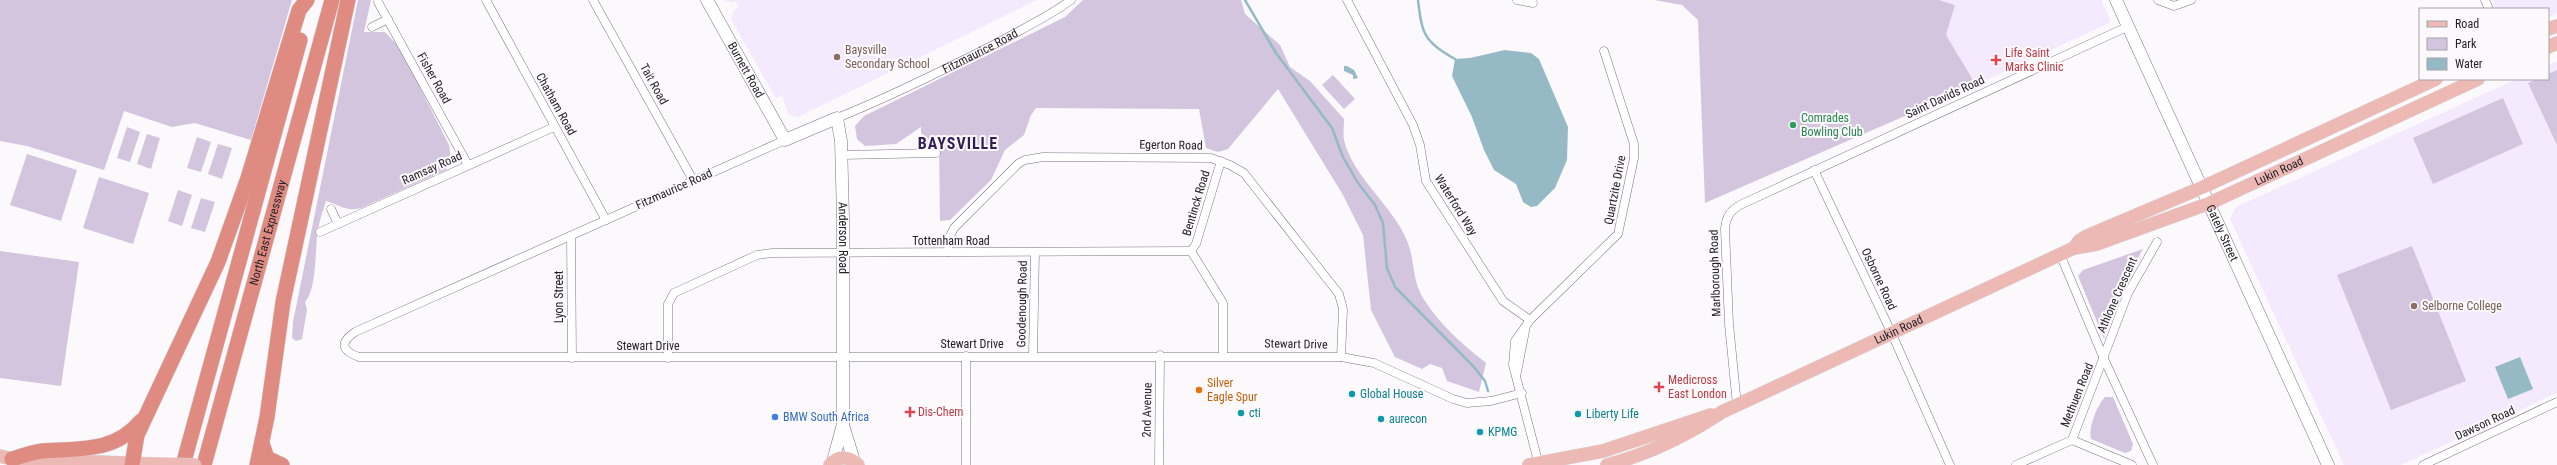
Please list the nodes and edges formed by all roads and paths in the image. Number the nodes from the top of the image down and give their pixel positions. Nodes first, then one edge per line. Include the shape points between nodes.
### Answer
1 (307, 0) edge
2 (311, 0) edge
3 (332, 0) edge
4 (348, 0) edge
5 (486, 0) edge
6 (593, 0) edge
7 (707, 0) edge
8 (1071, 0) edge
9 (1347, 0) edge
10 (1517, 0) edge
11 (2116, 0) edge
12 (2158, 0) edge
13 (2191, 0) edge
14 (378, 2) dead end
15 (1533, 3) dead end
16 (388, 19) junction
17 (2129, 26) junction
18 (372, 27) dead end
19 (1604, 51) dead end
20 (2434, 80) edge
21 (2476, 80) edge
22 (837, 118) junction
23 (554, 127) junction
24 (785, 140) junction
25 (936, 153) dead end
26 (842, 155) junction
27 (1221, 161) junction
28 (468, 165) junction
29 (1814, 170) junction
30 (694, 180) junction
31 (2203, 187) junction
32 (2210, 203) junction
33 (331, 209) dead end
34 (606, 220) junction
35 (338, 224) junction
36 (320, 232) dead end
37 (571, 236) junction
38 (2156, 242) dead end
39 (2074, 248) junction
40 (1191, 251) junction
41 (948, 252) junction
42 (1035, 252) junction
43 (843, 254) junction
44 (2060, 254) junction
45 (1529, 322) junction
46 (1892, 334) junction
47 (1160, 355) junction
48 (1223, 355) junction
49 (411, 356) joint
50 (966, 356) junction
51 (1033, 356) junction
52 (844, 357) junction
53 (1341, 357) junction
54 (572, 358) junction
55 (668, 358) junction
56 (2104, 359) junction
57 (1522, 393) junction
58 (2557, 402) edge
59 (1737, 405) junction
60 (151, 407) junction
61 (1722, 412) junction
62 (843, 424) junction
63 (2072, 440) junction
64 (262, 443) junction
65 (8, 460) edge
66 (141, 464) edge
67 (830, 464) edge
68 (857, 464) edge
69 (184, 465) edge
70 (195, 465) edge
71 (204, 465) edge
72 (257, 465) edge
73 (282, 465) edge
74 (966, 465) edge
75 (1159, 465) edge
76 (1535, 465) edge
77 (1607, 465) edge
78 (1950, 465) edge
79 (2016, 465) edge
80 (2132, 465) edge
81 (2153, 465) edge
82 (2328, 465) edge
83 (2423, 465) edge

1 - 60 highway via 299,10 248,178 218,262
2 - 69 highway, North East Expressway
3 - 71 highway, North East Expressway
4 - 64 highway via 283,302
5 - 23 street, Chatham Road
6 - 30 street, Tait Road
7 - 24 street, Burnett Road
8 - 22 street, Fitzmaurice Road via 1044,18 943,71
9 - 45 street, Waterford Way via 1418,137 1426,182 1503,301
10 - 15 street
11 - 17 street, Gately Street
12 - 13 street via 2174,6
14 - 16 street, Fisher Road
16 - 18 street
16 - 28 street, Fisher Road
17 - 29 street, Saint Davids Road
17 - 31 street, Gately Street
19 - 45 street, Quartzite Drive via 1634,147 1621,230
20 - 31 main road, Lukin Road
21 - 32 main road, Lukin Road
22 - 24 street, Fitzmaurice Road
22 - 26 street, Anderson Road
23 - 28 street, Ramsay Road
23 - 34 street, Chatham Road
24 - 30 street, Fitzmaurice Road
25 - 26 street
26 - 43 street, Anderson Road
27 - 40 street, Bentinck Road via 1196,244
27 - 41 street, Egerton Road via 1196,157 1043,157 1025,160 954,228 949,238
27 - 53 street, Egerton Road via 1244,173 1338,294 1343,309
28 - 35 street, Ramsay Road
29 - 46 street, Osborne Road
29 - 59 street, Marlborough Road via 1740,205 1727,217 1725,228 1729,324
30 - 34 street, Fitzmaurice Road
31 - 32 street, Gately Street
31 - 39 main road, Lukin Road via 2087,236
32 - 39 main road, Lukin Road via 2097,244
32 - 82 street, Gately Street
33 - 35 street
34 - 37 street, Fitzmaurice Road
35 - 36 street, Ramsay Road
37 - 49 street, Fitzmaurice Road via 355,332 344,343 348,353 359,357
37 - 54 street, Lyon Street
38 - 56 street, Athlone Crescent via 2128,293 2112,330
39 - 44 main road, Lukin Road
40 - 42 street, Tottenham Road
40 - 48 street via 1222,303
41 - 42 street, Tottenham Road
41 - 43 street, Tottenham Road
42 - 51 street, Goodenough Road
43 - 52 street, Anderson Road
43 - 55 street, Tottenham Road via 756,255 674,293 668,304
44 - 46 main road, Lukin Road
44 - 56 street, Athlone Crescent
45 - 57 street, Quartzite Drive via 1517,336 1513,351 1513,365
46 - 59 main road, Lukin Road
46 - 78 street, Osborne Road
47 - 48 street, Stewart Drive
47 - 51 street, Stewart Drive
47 - 75 street, 2nd Avenue
48 - 53 street, Stewart Drive
49 - 54 street, Stewart Drive
50 - 51 street, Stewart Drive
50 - 52 street, Stewart Drive
50 - 74 street
52 - 55 street, Stewart Drive
52 - 62 street, Anderson Road
53 - 57 street, Stewart Drive via 1374,363 1467,403 1491,401
54 - 55 street, Stewart Drive
56 - 63 street, Methuen Road
56 - 81 street, Athlone Crescent
57 - 76 street, Quartzite Drive
58 - 83 street, Dawson Road
59 - 61 main road, Lukin Road
60 - 65 highway via 131,432 109,445 88,450 40,451
60 - 66 highway via 137,435
61 - 76 main road, Lukin Road via 1686,422 1626,445
61 - 77 main road, Lukin Road via 1690,433 1646,453
62 - 67 street
62 - 68 street
63 - 79 street, Methuen Road
63 - 80 street, Methuen Road
64 - 72 highway
64 - 73 highway via 267,458
65 - 66 main road
66 - 70 main road, bridge
67 - 68 main road via 844,457

